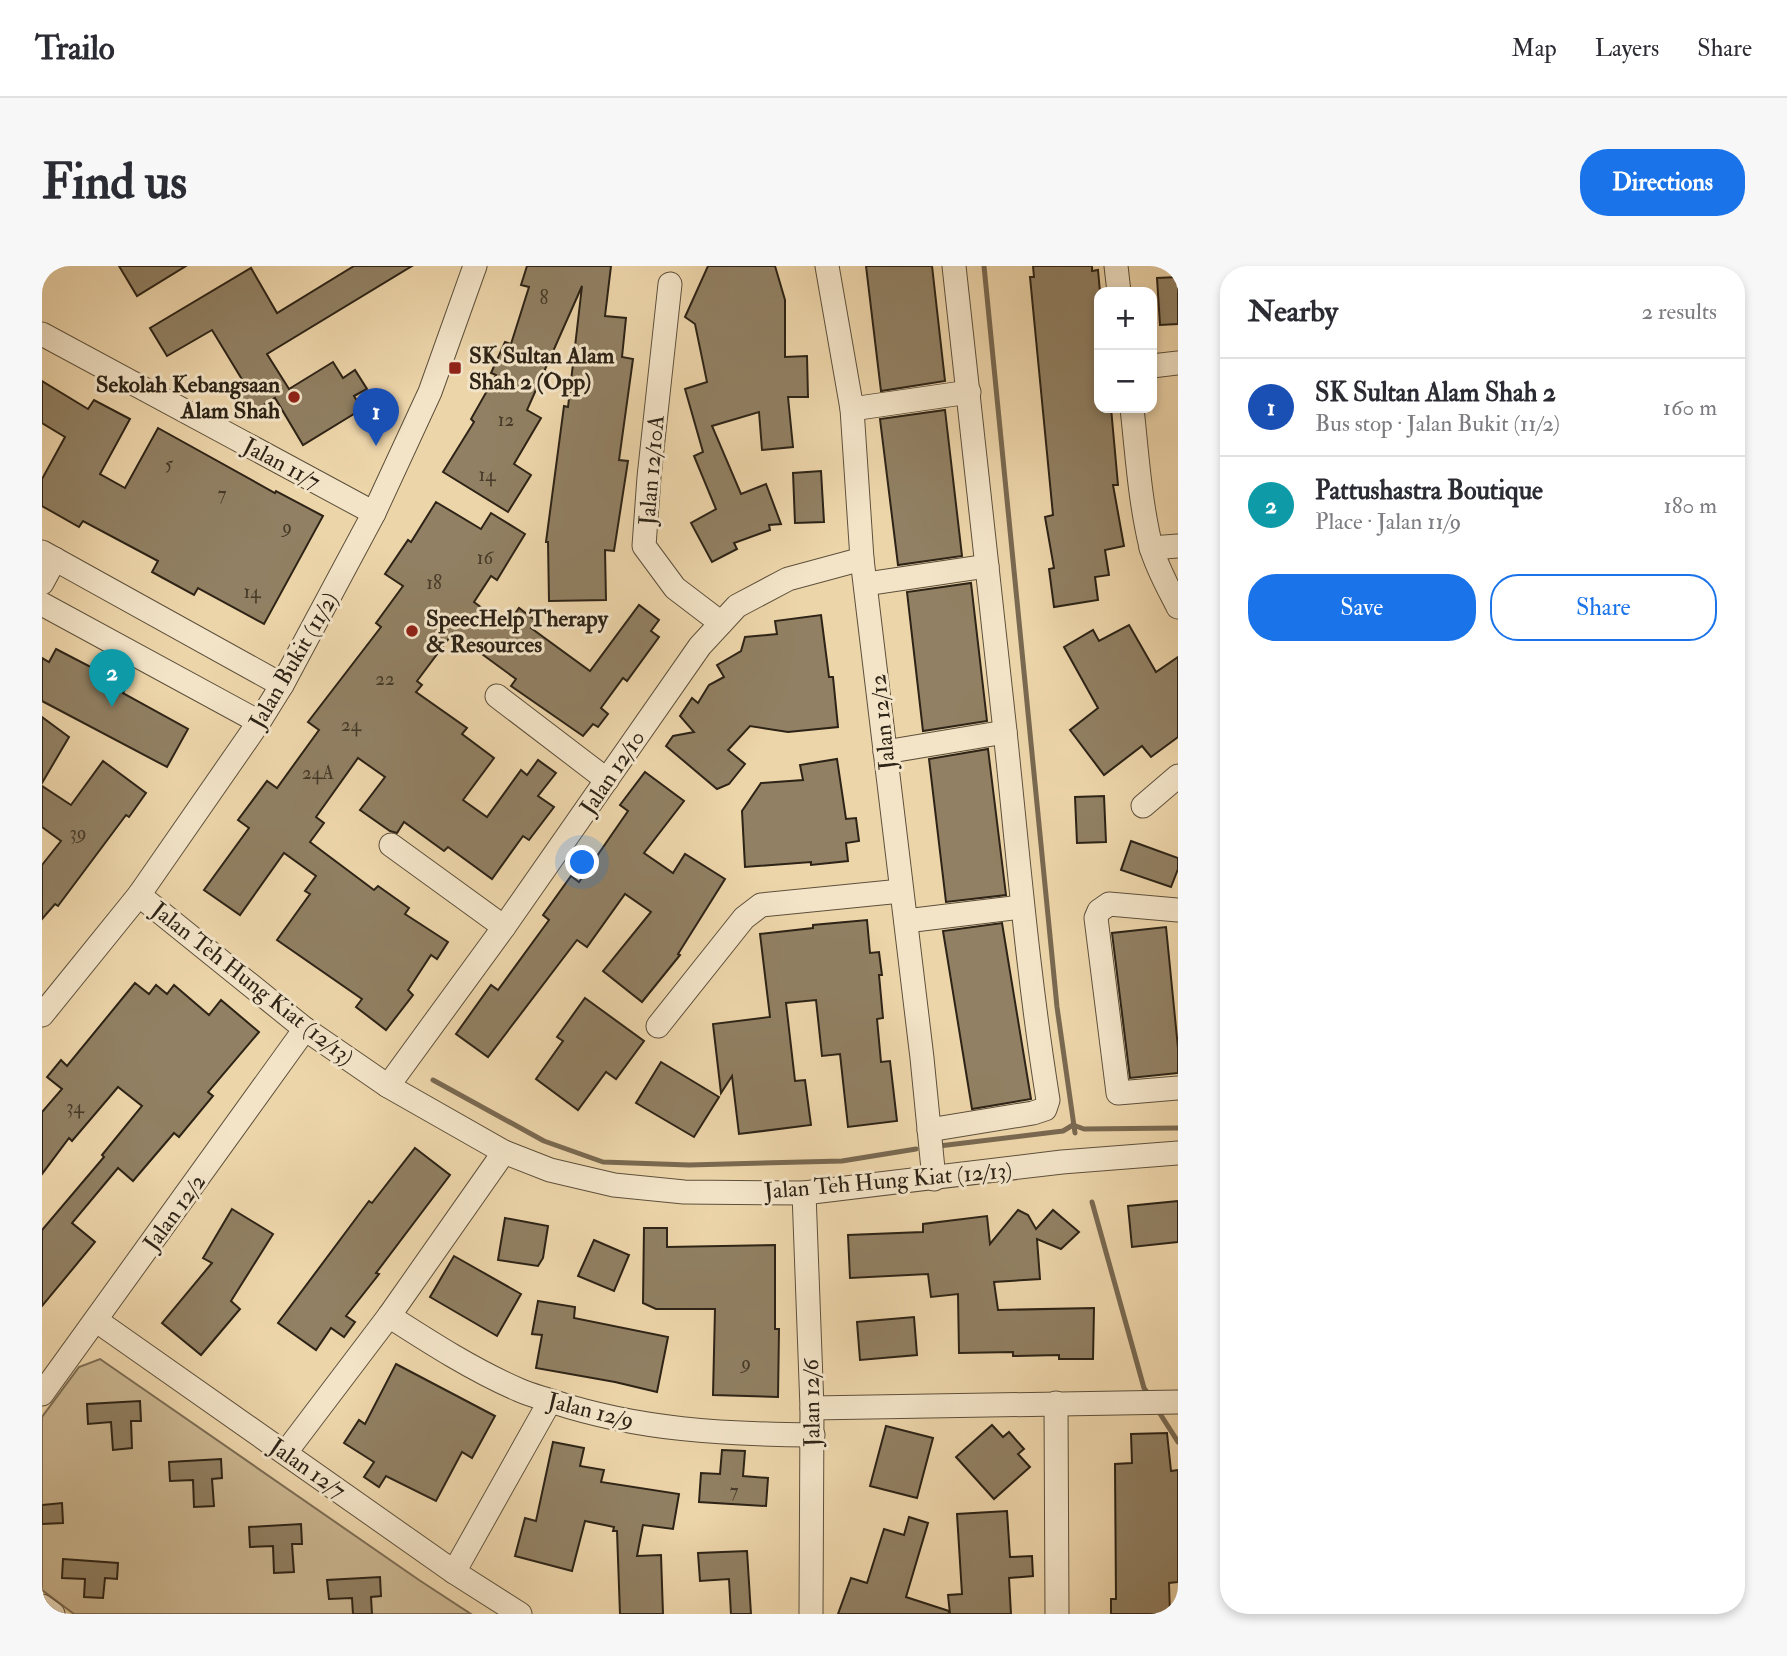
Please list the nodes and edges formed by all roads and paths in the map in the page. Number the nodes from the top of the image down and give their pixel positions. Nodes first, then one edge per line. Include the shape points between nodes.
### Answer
1 (475, 266) edge
2 (827, 266) edge
3 (954, 266) edge
4 (1116, 266) edge
5 (670, 284) dead end
6 (1118, 287) edge
7 (42, 334) edge
8 (1178, 363) edge
9 (1157, 365) edge
10 (969, 392) junction
11 (852, 409) junction
12 (1133, 413) edge
13 (374, 513) junction
14 (1178, 546) edge
15 (1152, 548) junction
16 (48, 556) edge
17 (862, 559) junction
18 (987, 566) junction
19 (42, 583) edge
20 (866, 584) junction
21 (42, 604) edge
22 (1178, 607) edge
23 (721, 624) junction
24 (282, 685) junction
25 (497, 696) dead end
26 (259, 722) junction
27 (1005, 732) junction
28 (885, 752) junction
29 (1178, 776) edge
30 (607, 780) junction
31 (1143, 806) dead end
32 (391, 845) dead end
33 (901, 891) junction
34 (139, 895) junction
35 (1021, 907) junction
36 (1178, 910) edge
37 (906, 921) junction
38 (505, 928) junction
39 (42, 1015) edge
40 (658, 1026) dead end
41 (305, 1029) junction
42 (388, 1086) junction
43 (1178, 1088) edge
44 (929, 1130) junction
45 (504, 1152) junction
46 (1178, 1153) edge
47 (934, 1179) junction
48 (804, 1193) junction
49 (389, 1316) junction
50 (97, 1321) junction
51 (42, 1394) edge
52 (551, 1401) junction
53 (1178, 1402) edge
54 (1056, 1403) junction
55 (812, 1408) junction
56 (813, 1435) junction
57 (286, 1452) junction
58 (454, 1572) junction
59 (42, 1606) edge
60 (53, 1614) edge
61 (520, 1614) edge
62 (811, 1614) edge
63 (1057, 1614) edge

1 - 13 street, Jalan Bukit (11/2) via 430,393
2 - 11 street, Jalan 12/12
3 - 10 street
4 - 6 street
5 - 23 street, Jalan 12/10A via 645,546 675,588
7 - 13 street, Jalan 11/7
8 - 9 street
10 - 11 street
10 - 18 street
11 - 17 street, Jalan 12/12
12 - 15 street
13 - 24 street, Jalan Bukit (11/2)
14 - 15 street
15 - 22 street
16 - 19 street
16 - 24 street
17 - 20 street, Jalan 12/12
17 - 23 street, Jalan 12/10 via 788,579 737,606
18 - 20 street
18 - 27 street
20 - 28 street, Jalan 12/12
21 - 26 street
23 - 30 street, Jalan 12/10 via 700,646
24 - 26 street, Jalan Bukit (11/2)
25 - 30 street
26 - 34 street, Jalan Bukit (11/2)
27 - 28 street
27 - 35 street
28 - 33 street, Jalan 12/12
29 - 31 street
30 - 38 street, Jalan 12/10
32 - 38 street
33 - 37 street, Jalan 12/12
33 - 40 street via 761,905 744,918
34 - 39 street, Jalan Bukit (11/2)
34 - 41 street, Jalan Teh Hung Kiat (12/13)
35 - 37 street
35 - 44 street via 1048,1100 1045,1109
36 - 43 street via 1109,904 1096,918 1118,1093
37 - 44 street, Jalan 12/12
38 - 42 street, Jalan 12/10
41 - 42 street, Jalan Teh Hung Kiat (12/13)
41 - 50 street, Jalan 12/2
42 - 45 street, Jalan Teh Hung Kiat (12/13)
44 - 47 street, Jalan 12/12
45 - 48 street, Jalan Teh Hung Kiat (12/13) via 550,1170 614,1185 684,1192
45 - 49 street
46 - 47 street, Jalan Teh Hung Kiat (12/13)
47 - 48 street, Jalan Teh Hung Kiat (12/13)
48 - 55 street, Jalan 12/6
49 - 52 street, Jalan 12/9 via 483,1372
49 - 57 street
50 - 51 street, Jalan 12/2
50 - 57 street, Jalan 12/7
52 - 56 street, Jalan 12/9 via 670,1429
52 - 58 street
53 - 54 street
54 - 55 street
54 - 63 street
55 - 56 street, Jalan 12/6
56 - 62 street, Jalan 12/6
57 - 58 street, Jalan 12/7
58 - 61 street, Jalan 12/7
59 - 60 street

